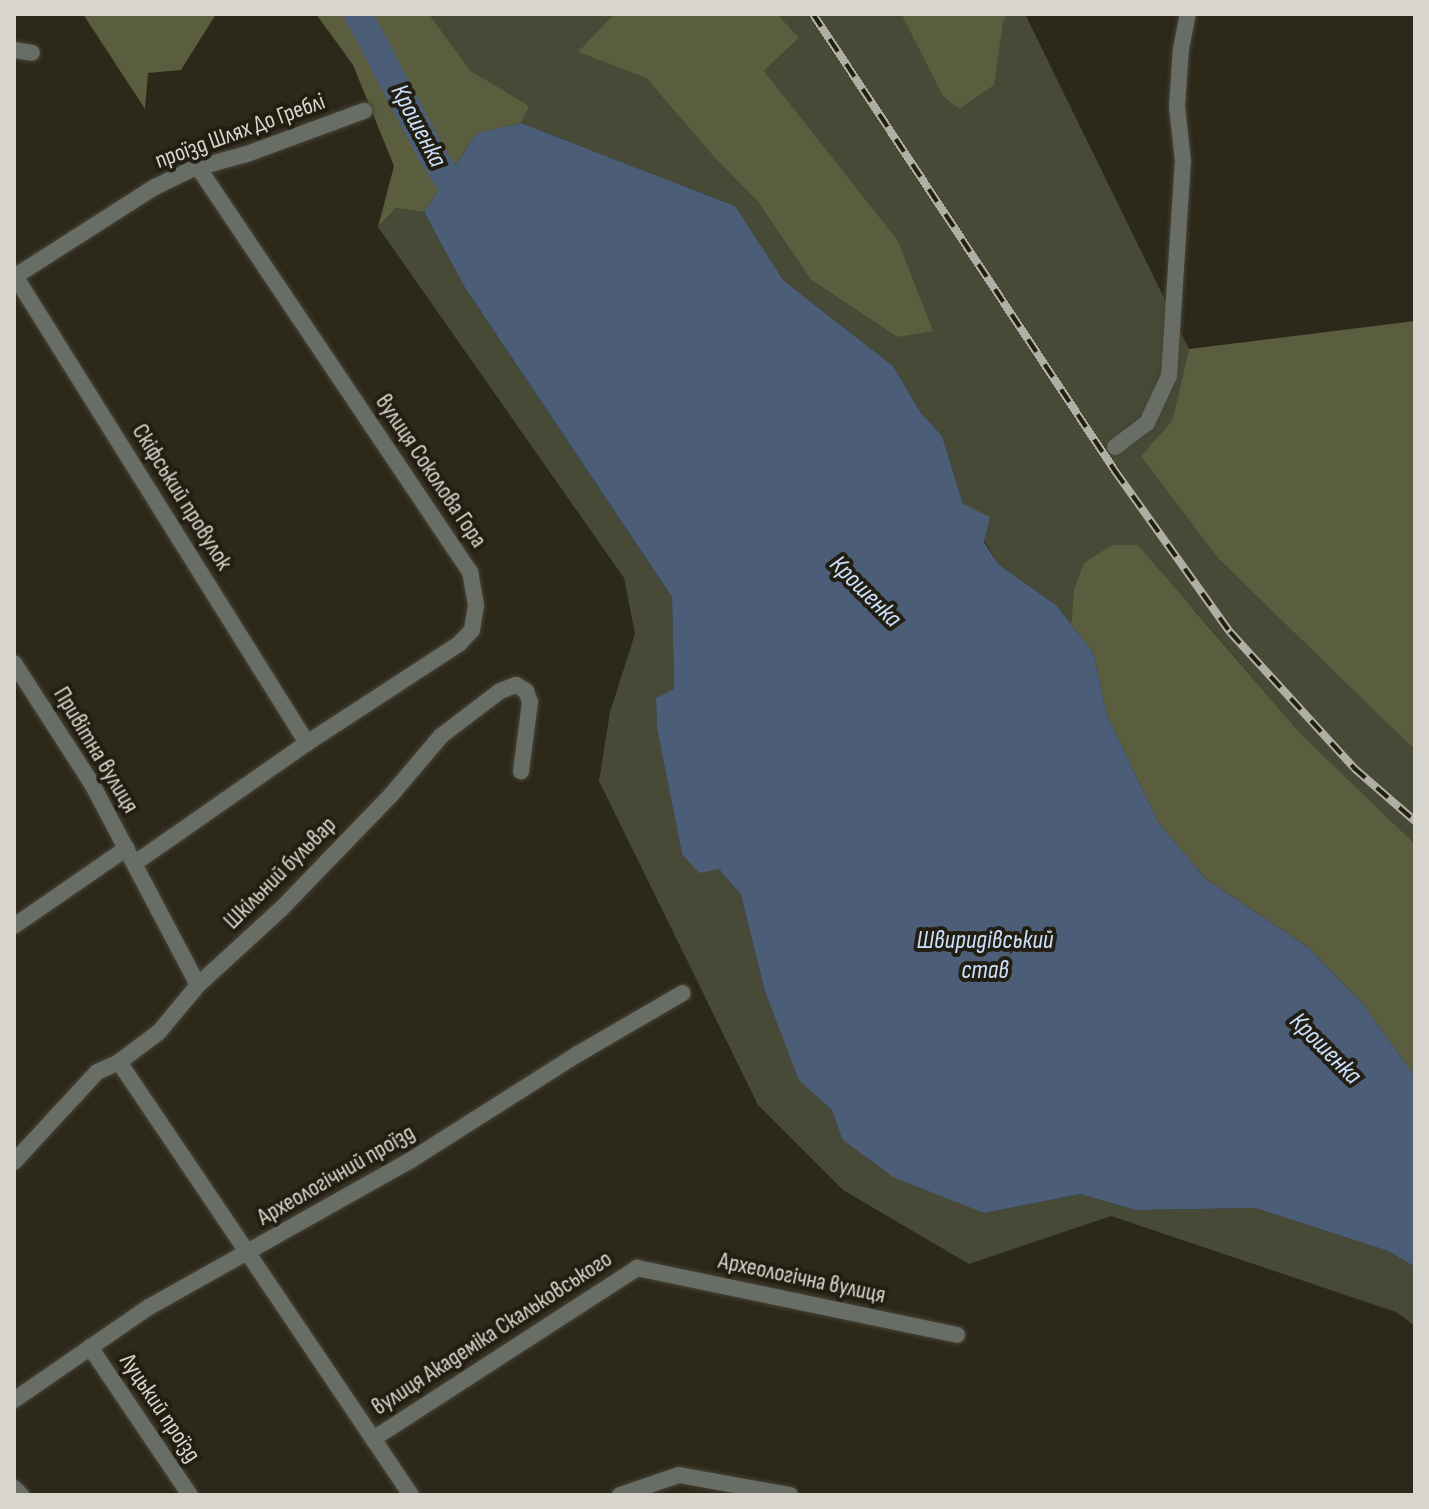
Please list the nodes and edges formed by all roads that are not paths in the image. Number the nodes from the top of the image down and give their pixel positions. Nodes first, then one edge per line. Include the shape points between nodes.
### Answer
1 (1188, 14) edge
2 (14, 50) edge
3 (32, 53) dead end
4 (364, 111) dead end
5 (198, 167) junction
6 (15, 277) edge
7 (1115, 447) dead end
8 (14, 663) edge
9 (307, 743) junction
10 (521, 771) dead end
11 (131, 856) junction
12 (14, 926) edge
13 (198, 985) junction
14 (683, 993) dead end
15 (119, 1062) junction
16 (14, 1162) edge
17 (250, 1252) junction
18 (637, 1268) joint
19 (957, 1335) dead end
20 (90, 1347) junction
21 (14, 1400) edge
22 (373, 1439) junction
23 (14, 1488) edge
24 (21, 1495) edge
25 (190, 1495) edge
26 (411, 1495) edge
27 (620, 1495) edge
28 (790, 1495) edge

1 - 7 street via 1177,107 1183,161 1169,376 1147,423
2 - 3 street
4 - 5 street, проїзд Шлях До Греблі
5 - 6 street, проїзд Шлях До Греблі via 155,187
5 - 9 street, вулиця Соколова Гора via 470,572 474,590 472,630 459,644
6 - 9 street, Скіфський провулок
8 - 11 street, Привітна вулиця
9 - 11 street, вулиця Соколова Гора
10 - 13 street, Шкільний бульвар via 530,702 516,685 500,691 441,736 282,908
11 - 12 street, вулиця Соколова Гора
11 - 13 street, Привітна вулиця
13 - 15 street, Шкільний бульвар via 159,1032
14 - 17 street, Археологічний проїзд
15 - 16 street, Шкільний бульвар via 97,1072
15 - 17 street
17 - 20 street, Археологічний проїзд via 149,1307
17 - 22 street
18 - 19 street, Археологічна вулиця
18 - 22 street, вулиця Академіка Скальковського
20 - 21 street, Археологічний проїзд
20 - 25 street, Луцький проїзд
22 - 26 street
23 - 24 street
27 - 28 street via 679,1475

